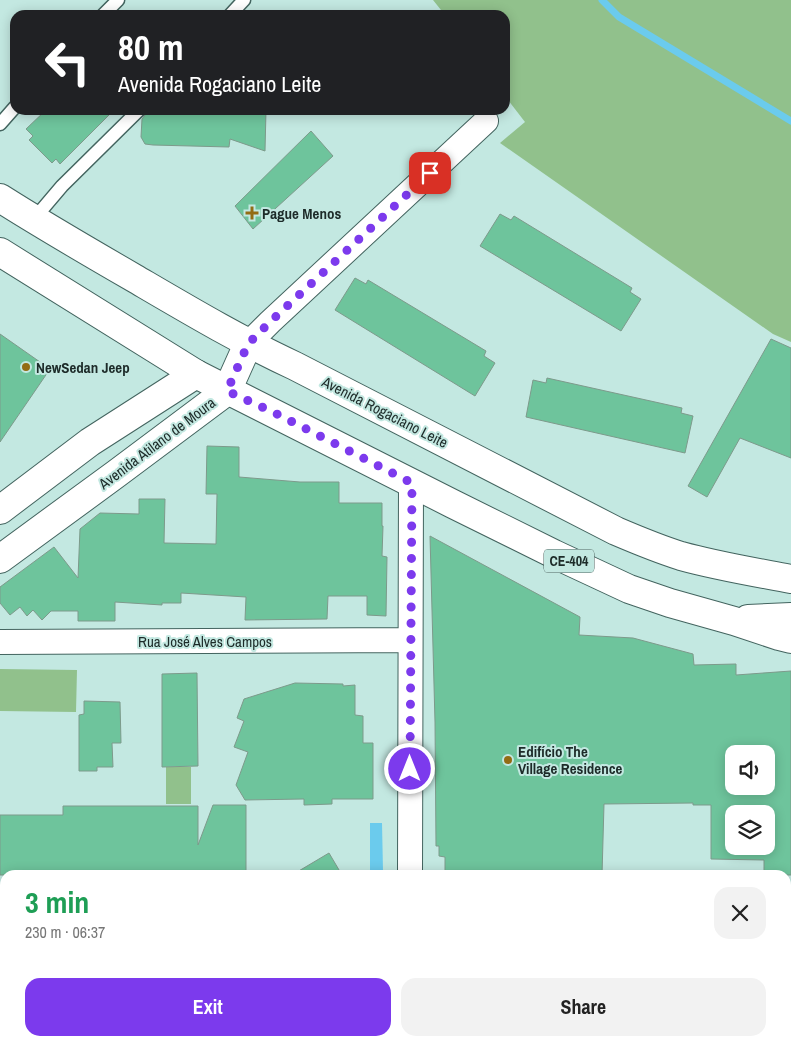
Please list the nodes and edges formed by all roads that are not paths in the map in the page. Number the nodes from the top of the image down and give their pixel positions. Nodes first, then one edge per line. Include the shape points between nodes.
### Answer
1 (118, 0) edge
2 (244, 0) edge
3 (108, 10) edge
4 (235, 10) edge
5 (10, 113) edge
6 (134, 115) edge
7 (486, 122) dead end
8 (0, 124) edge
9 (0, 198) edge
10 (34, 219) junction
11 (0, 252) edge
12 (248, 344) junction
13 (196, 374) junction
14 (227, 391) junction
15 (412, 483) junction
16 (0, 510) edge
17 (0, 559) edge
18 (791, 579) edge
19 (791, 618) edge
20 (734, 621) junction
21 (791, 639) edge
22 (410, 640) junction
23 (0, 642) edge
24 (410, 870) edge

1 - 3 lane
2 - 4 lane
5 - 8 lane
6 - 10 lane via 62,186
7 - 12 street, Avenida Atilano de Moura
9 - 10 main road, Avenida Rogaciano Leite
10 - 12 main road, Avenida Rogaciano Leite
11 - 13 main road
12 - 14 main road, Avenida Atilano de Moura
12 - 18 main road, Avenida Rogaciano Leite via 616,531 680,555
13 - 14 main road
13 - 16 main road, Avenida Atilano de Moura via 90,442
14 - 15 main road
14 - 17 main road, Avenida Atilano de Moura
15 - 20 main road, CE-404 via 629,589
15 - 22 street
19 - 20 main road
20 - 21 main road, CE-404
22 - 23 street, Rua José Alves Campos
22 - 24 street

